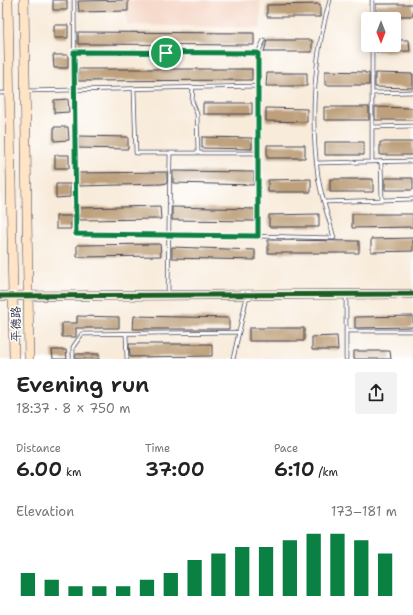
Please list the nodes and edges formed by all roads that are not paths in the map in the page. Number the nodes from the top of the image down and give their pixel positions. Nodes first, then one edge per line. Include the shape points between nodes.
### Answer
1 (8, 0) edge
2 (24, 0) edge
3 (74, 0) edge
4 (330, 0) edge
5 (372, 0) edge
6 (372, 12) edge
7 (264, 40) dead end
8 (74, 52) junction
9 (372, 52) edge
10 (258, 53) junction
11 (258, 86) junction
12 (193, 87) junction
13 (134, 89) junction
14 (25, 91) junction
15 (74, 91) junction
16 (413, 92) edge
17 (0, 93) edge
18 (10, 93) junction
19 (372, 93) junction
20 (413, 126) edge
21 (372, 127) junction
22 (170, 153) junction
23 (198, 153) junction
24 (258, 153) junction
25 (413, 161) edge
26 (372, 162) junction
27 (381, 162) junction
28 (317, 163) junction
29 (413, 199) edge
30 (382, 200) junction
31 (325, 202) junction
32 (167, 234) junction
33 (258, 236) junction
34 (346, 294) junction
35 (413, 294) edge
36 (168, 295) junction
37 (247, 295) junction
38 (0, 296) edge
39 (14, 296) junction
40 (28, 296) junction
41 (346, 331) junction
42 (413, 331) edge
43 (238, 332) junction
44 (126, 334) junction
45 (14, 359) edge
46 (29, 359) edge
47 (73, 359) edge
48 (127, 359) edge
49 (232, 359) edge
50 (346, 359) edge

1 - 18 main road, 平德路
2 - 14 main road, 平德路
3 - 8 lane
4 - 28 lane via 317,59 314,120
5 - 6 lane
7 - 10 lane
8 - 10 lane
8 - 15 lane
9 - 19 lane
10 - 11 lane
11 - 12 lane
11 - 24 lane
12 - 13 lane
12 - 23 lane via 192,101 197,114
13 - 15 lane
13 - 22 lane via 136,152
14 - 15 lane
14 - 40 main road, 平德路
15 - 32 lane via 76,234
16 - 19 lane
17 - 18 lane
18 - 39 main road, 平德路
19 - 21 lane
20 - 21 lane
21 - 26 lane
22 - 23 lane
22 - 32 lane
23 - 24 lane
24 - 33 lane
25 - 27 lane
26 - 27 lane
26 - 28 lane
27 - 30 lane
28 - 31 lane
29 - 30 lane
30 - 31 lane
31 - 33 lane via 334,238
32 - 33 lane
32 - 36 lane
34 - 35 main road
34 - 37 main road
34 - 41 lane
36 - 37 main road
36 - 40 main road
37 - 43 lane
38 - 39 main road
39 - 40 main road
39 - 45 main road, 平德路
40 - 46 main road, 平德路
41 - 42 lane
41 - 50 lane
43 - 44 lane
43 - 49 lane
44 - 47 lane via 82,334 73,348
44 - 48 lane

